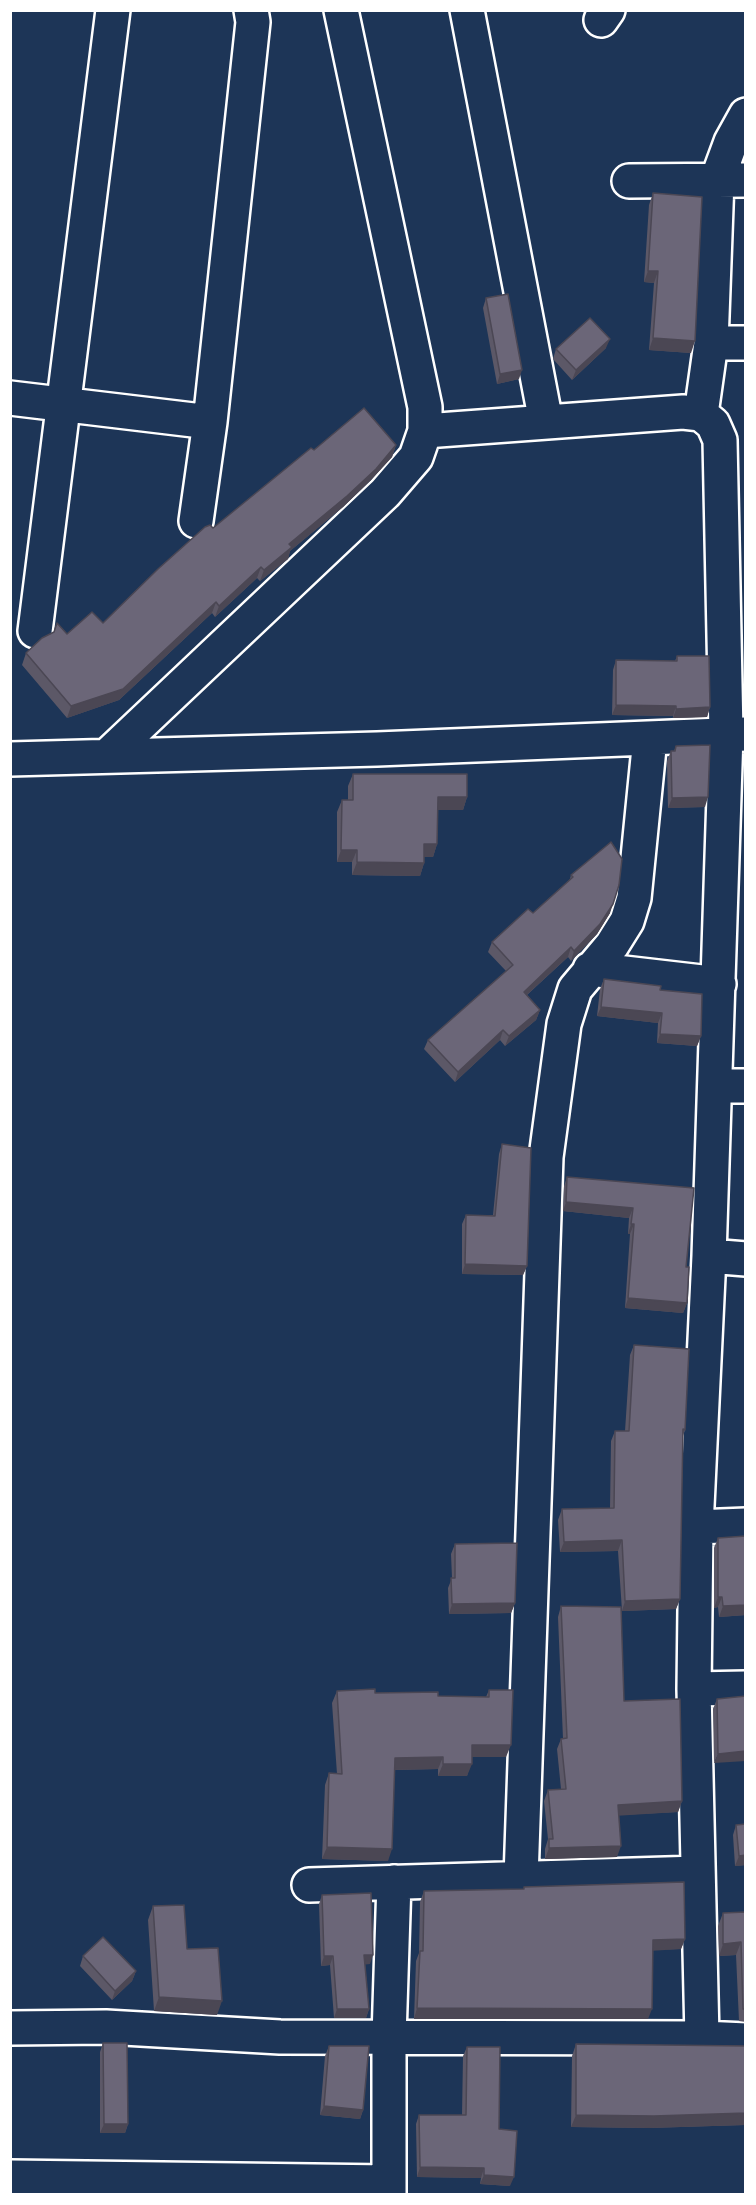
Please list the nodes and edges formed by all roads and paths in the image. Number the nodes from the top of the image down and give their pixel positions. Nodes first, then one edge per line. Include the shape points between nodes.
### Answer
1 (112, 10) edge
2 (251, 10) edge
3 (341, 10) edge
4 (467, 10) edge
5 (746, 115) edge
6 (731, 180) edge
7 (629, 182) dead end
8 (711, 343) junction
9 (746, 343) edge
10 (10, 398) edge
11 (64, 405) junction
12 (701, 414) junction
13 (210, 422) junction
14 (546, 422) junction
15 (425, 431) junction
16 (196, 521) dead end
17 (35, 631) dead end
18 (736, 734) edge
19 (650, 738) junction
20 (107, 756) junction
21 (10, 759) edge
22 (590, 969) junction
23 (719, 984) junction
24 (730, 1086) edge
25 (709, 1256) junction
26 (746, 1259) edge
27 (746, 1525) edge
28 (696, 1527) junction
29 (746, 1688) edge
30 (694, 1689) junction
31 (698, 1872) junction
32 (520, 1878) junction
33 (394, 1882) junction
34 (309, 1885) dead end
35 (10, 2028) edge
36 (389, 2037) junction
37 (702, 2038) junction
38 (746, 2040) edge
39 (10, 2177) edge
40 (228, 2187) edge
41 (389, 2188) edge

1 - 11 street
2 - 13 street via 253,22
3 - 15 street via 425,407
4 - 14 street
5 - 6 street via 731,142
6 - 7 street
6 - 8 street
8 - 9 street
8 - 12 street
10 - 11 street
11 - 13 street
11 - 17 street
12 - 14 street
12 - 18 street via 713,423 720,440
13 - 16 street
14 - 15 street
15 - 20 street via 416,457 385,493
18 - 19 street
18 - 23 street
19 - 20 street
19 - 22 street via 634,898 622,929
20 - 21 street
22 - 23 street
22 - 32 street via 575,989 564,1024 546,1157
23 - 24 street
24 - 25 street
25 - 26 street
25 - 28 street
27 - 28 street
28 - 30 street
29 - 30 street
30 - 31 street
31 - 32 street
31 - 37 street
32 - 33 street
33 - 34 street
33 - 36 street
35 - 36 street via 106,2027 280,2037
36 - 37 street
36 - 41 street
37 - 38 street
39 - 40 street
40 - 41 street

